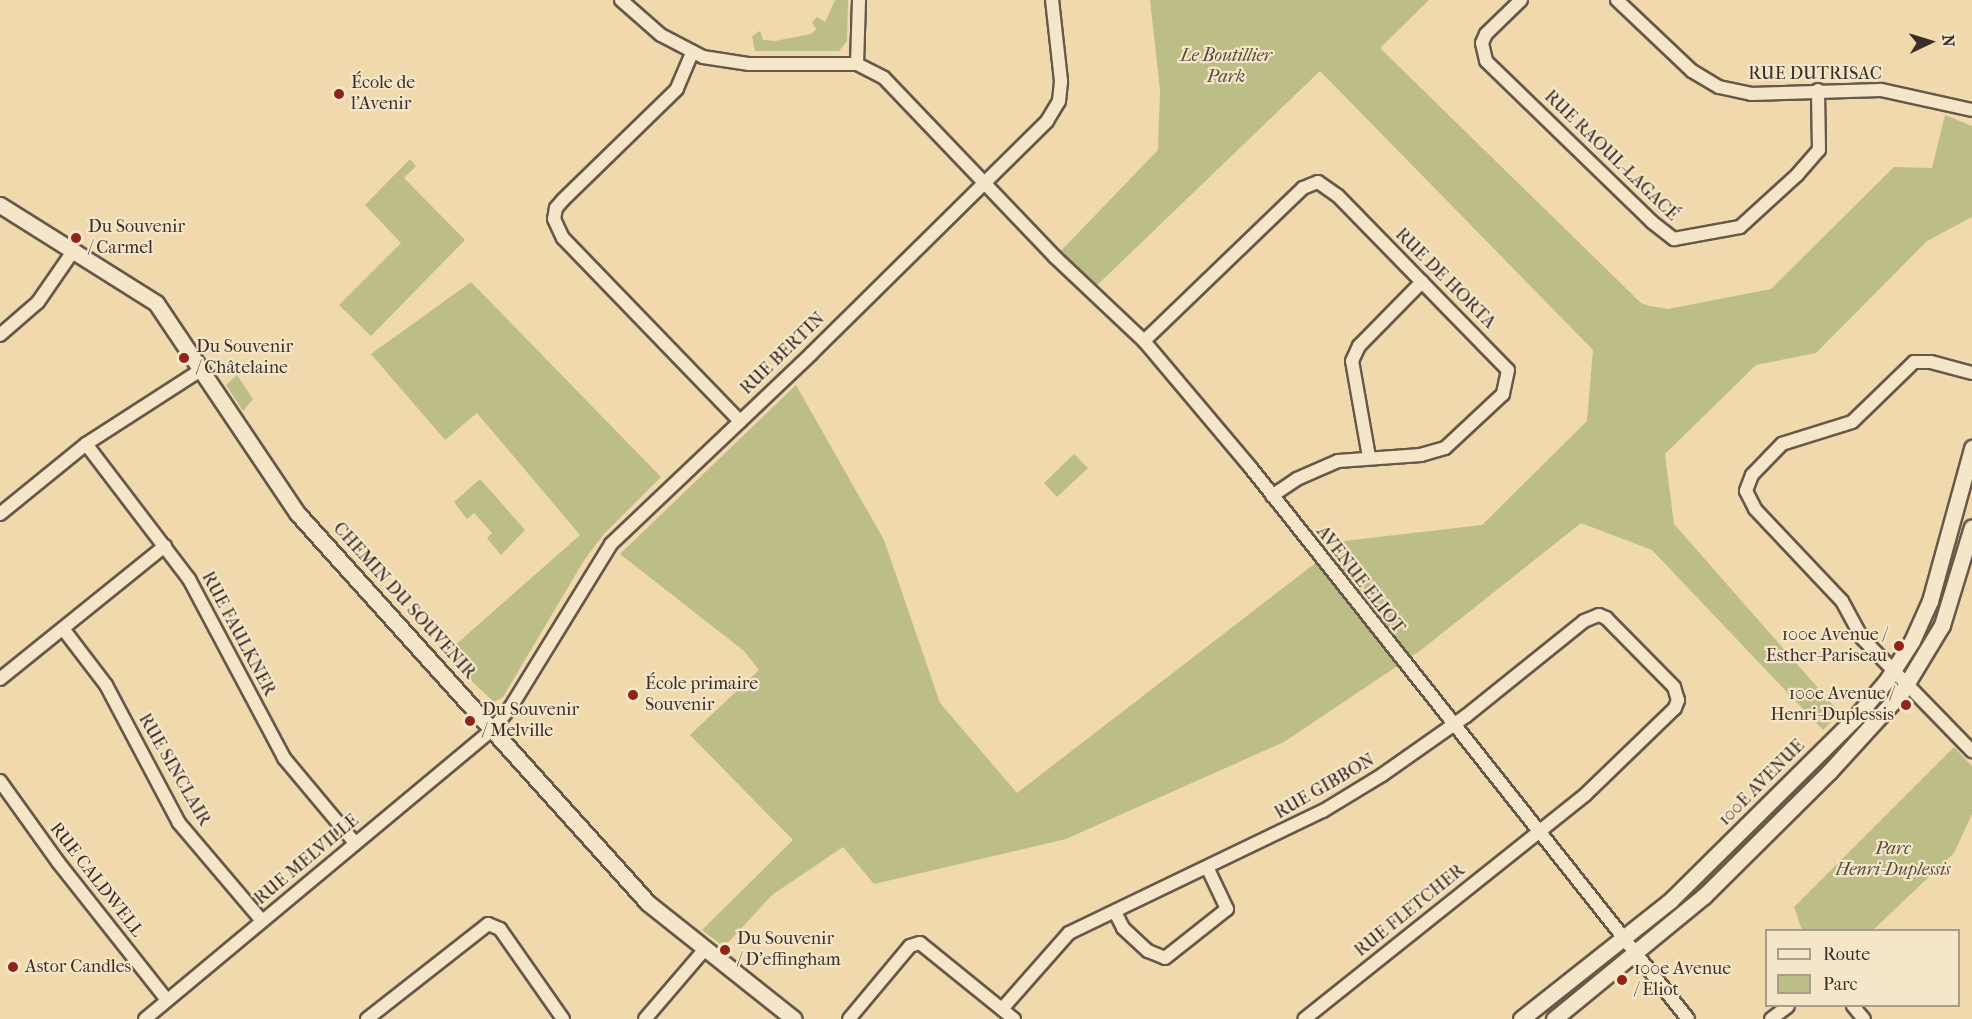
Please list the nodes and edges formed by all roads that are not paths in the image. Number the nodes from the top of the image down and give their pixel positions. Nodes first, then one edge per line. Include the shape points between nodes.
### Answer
1 (621, 0) edge
2 (859, 0) edge
3 (1052, 0) edge
4 (1521, 0) edge
5 (1617, 0) edge
6 (692, 53) junction
7 (857, 64) junction
8 (1818, 90) junction
9 (1972, 110) edge
10 (985, 182) junction
11 (0, 205) edge
12 (74, 250) junction
13 (1422, 282) junction
14 (0, 335) edge
15 (1144, 341) junction
16 (201, 370) junction
17 (1972, 373) edge
18 (740, 421) junction
19 (86, 444) junction
20 (1972, 448) edge
21 (1369, 457) junction
22 (1272, 496) junction
23 (0, 514) edge
24 (1972, 527) edge
25 (165, 546) junction
26 (64, 630) junction
27 (1894, 669) junction
28 (0, 678) edge
29 (1908, 685) junction
30 (1453, 724) junction
31 (492, 730) junction
32 (1972, 751) edge
33 (0, 781) edge
34 (1539, 832) junction
35 (355, 843) junction
36 (1208, 869) junction
37 (1115, 912) junction
38 (262, 921) junction
39 (1624, 938) junction
40 (705, 949) junction
41 (1636, 954) junction
42 (167, 1000) junction
43 (1786, 1007) edge
44 (1855, 1007) edge
45 (1002, 1009) junction
46 (145, 1019) edge
47 (367, 1019) edge
48 (563, 1019) edge
49 (645, 1019) edge
50 (794, 1019) edge
51 (849, 1019) edge
52 (1014, 1019) edge
53 (1304, 1019) edge
54 (1521, 1019) edge
55 (1554, 1019) edge
56 (1688, 1019) edge
57 (1771, 1019) edge
58 (1864, 1019) edge

1 - 6 street via 650,27
2 - 7 street
3 - 10 street, RUE BERTIN via 1061,81 1059,100 1047,121
4 - 8 street, RUE RAOUL-LAGACÉ via 1486,34 1482,44 1486,61 1674,239 1740,227 1797,175 1819,150
5 - 8 street, RUE DUTRISAC via 1692,71 1714,85 1751,94
6 - 7 street via 741,63
6 - 18 street via 677,89 563,200 554,219 563,238
7 - 10 street, AVENUE ELIOT via 884,78
8 - 9 street, RUE DUTRISAC via 1881,90
10 - 15 street, AVENUE ELIOT via 1055,257
10 - 18 street, RUE BERTIN
11 - 12 street, CHEMIN DU SOUVENIR
12 - 14 street via 38,302
12 - 16 street, CHEMIN DU SOUVENIR via 156,303
13 - 15 street, RUE DE HORTA via 1331,189 1313,182
13 - 21 street via 1359,346 1352,362
13 - 21 street, RUE DE HORTA via 1503,362 1509,377 1507,387 1475,423 1444,448 1421,455
15 - 22 street, AVENUE ELIOT
16 - 19 street
16 - 31 street, CHEMIN DU SOUVENIR via 284,498
17 - 27 street via 1931,362 1914,362 1855,420 1786,441 1747,484 1750,503 1842,601 1856,630
18 - 31 street, RUE BERTIN via 605,551 512,705
19 - 23 street
19 - 25 street, RUE FAULKNER
20 - 27 street, 100E AVENUE via 1930,602
21 - 22 street, RUE DE HORTA via 1318,468
22 - 30 street, AVENUE ELIOT
24 - 29 street via 1946,615
25 - 26 street
25 - 35 street, RUE FAULKNER via 194,588 284,758
26 - 28 street
26 - 38 street, RUE SINCLAIR via 106,685 179,823
27 - 29 street
27 - 39 street, 100E AVENUE via 1839,735 1671,900
29 - 32 street
29 - 41 street via 1767,834 1680,918
30 - 34 street, AVENUE ELIOT
30 - 34 street, RUE GIBBON via 1591,616 1606,618 1674,687 1678,700 1670,715 1593,788
30 - 36 street, RUE GIBBON via 1358,790
31 - 35 street, RUE MELVILLE
31 - 40 street, CHEMIN DU SOUVENIR via 648,903
33 - 42 street, RUE CALDWELL
34 - 39 street, AVENUE ELIOT
34 - 53 street, RUE FLETCHER
35 - 38 street, RUE MELVILLE
36 - 37 street, RUE GIBBON
36 - 37 street via 1227,909 1165,958 1148,951 1123,928
37 - 45 street, RUE GIBBON via 1069,933
38 - 42 street, RUE MELVILLE
39 - 41 street, AVENUE ELIOT
39 - 54 street, 100E AVENUE
40 - 49 street
40 - 50 street, CHEMIN DU SOUVENIR
41 - 55 street
41 - 56 street, AVENUE ELIOT
42 - 46 street, RUE MELVILLE
43 - 57 street
44 - 58 street
45 - 51 street via 917,943 910,946
45 - 52 street
47 - 48 street via 488,924 500,929

